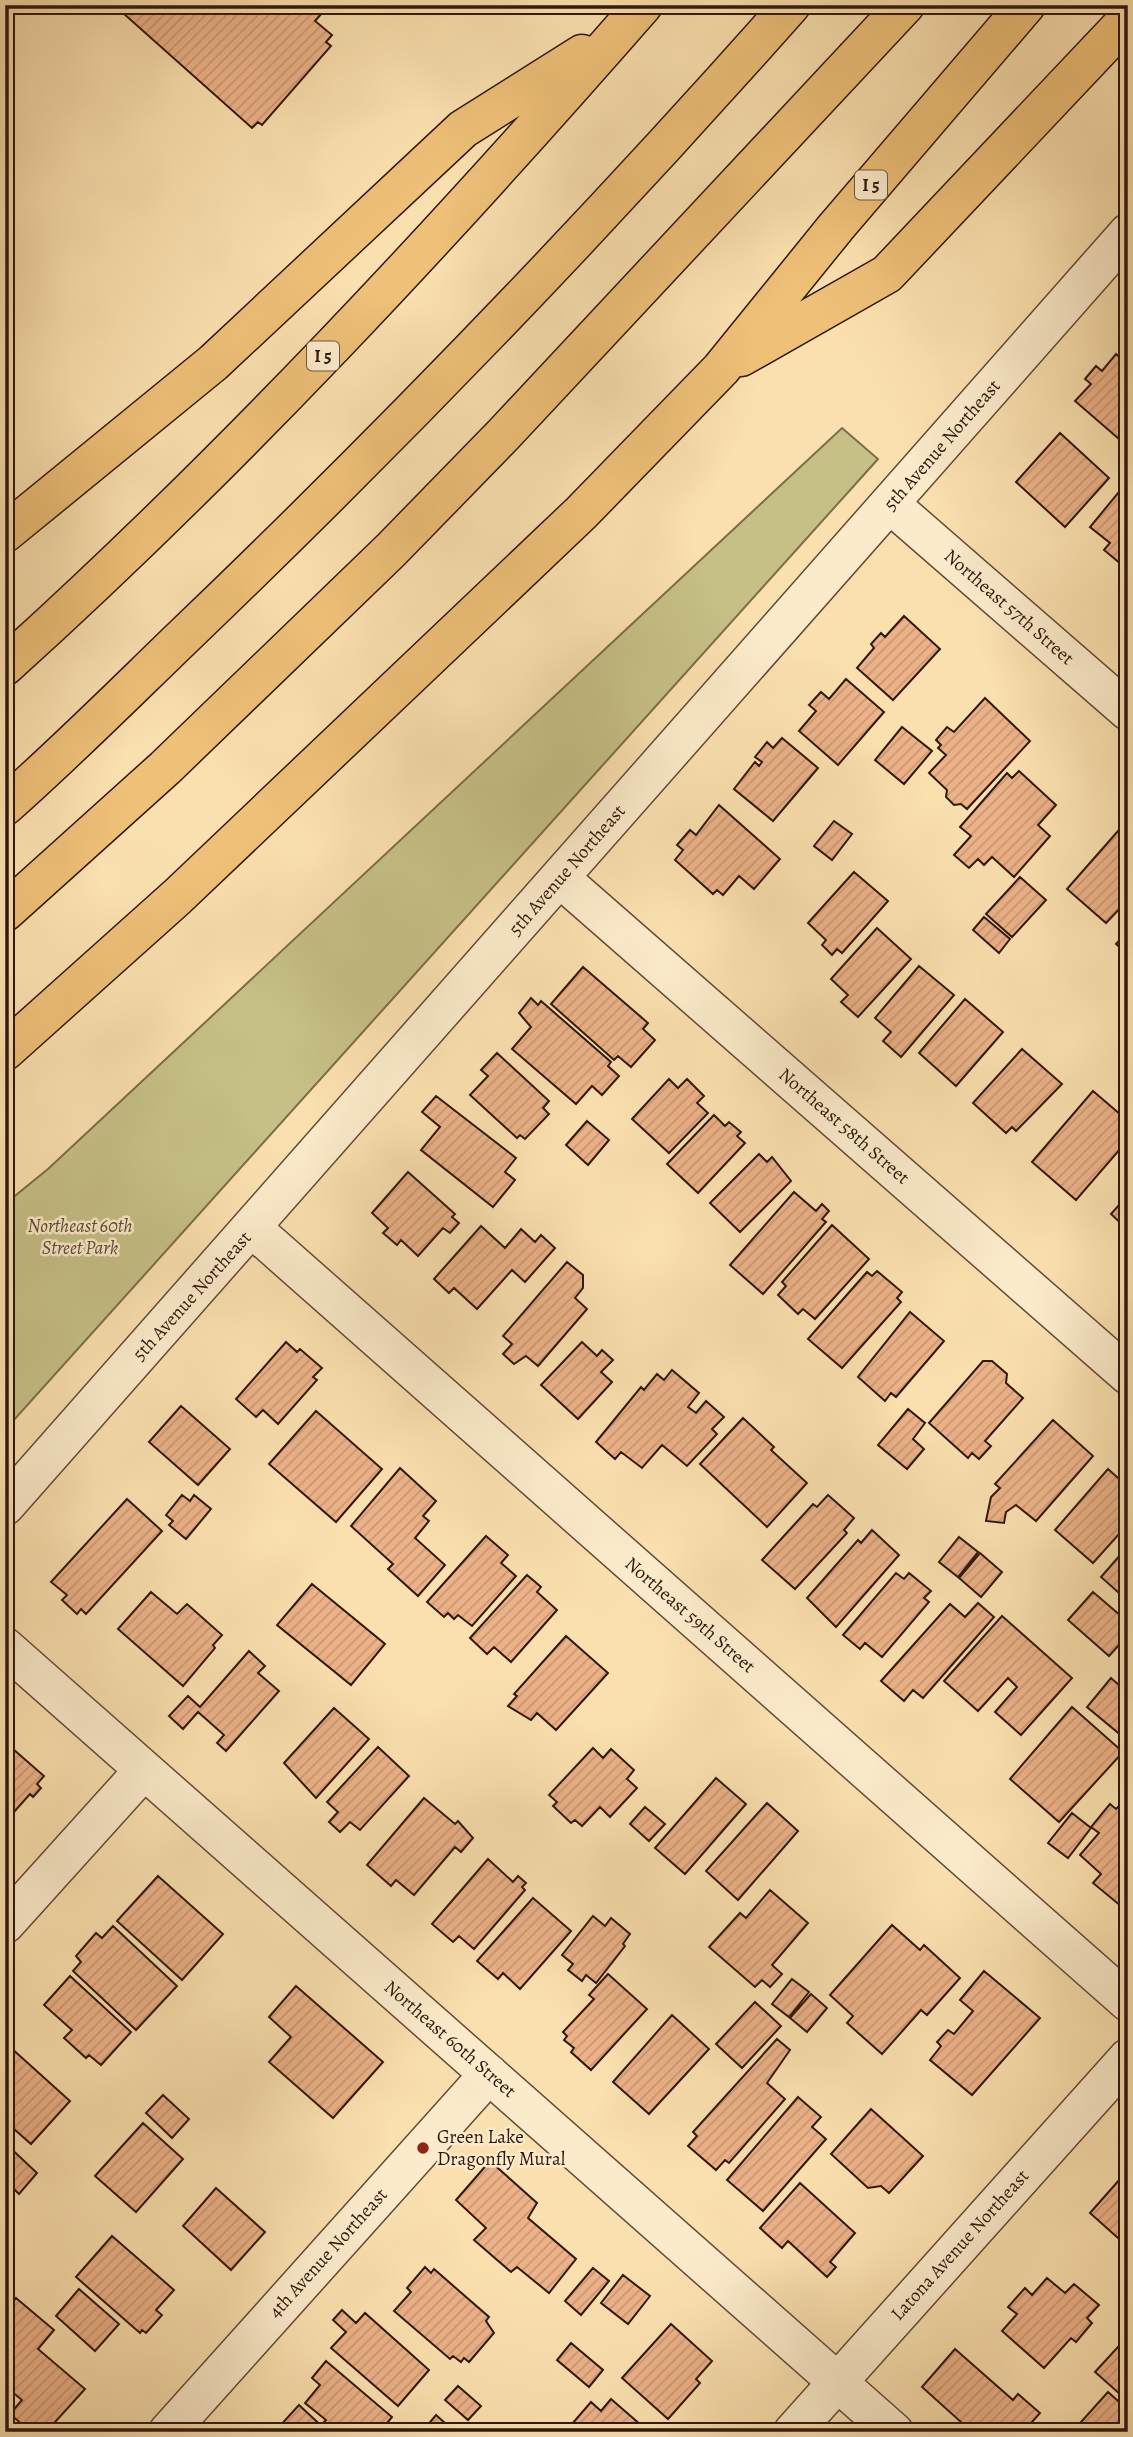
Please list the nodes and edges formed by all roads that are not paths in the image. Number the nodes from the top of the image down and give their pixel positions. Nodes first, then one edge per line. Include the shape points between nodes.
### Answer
1 (791, 5) edge
2 (1026, 5) edge
3 (905, 6) edge
4 (633, 17) edge
5 (1128, 19) edge
6 (1128, 233) edge
7 (721, 369) junction
8 (890, 504) junction
9 (5, 533) edge
10 (5, 666) edge
11 (1128, 711) edge
12 (5, 806) edge
13 (560, 878) junction
14 (5, 912) edge
15 (5, 1051) edge
16 (253, 1228) junction
17 (1128, 1375) edge
18 (5, 1506) edge
19 (5, 1647) edge
20 (144, 1770) junction
21 (5, 1924) edge
22 (1128, 2002) edge
23 (1128, 2059) edge
24 (489, 2074) junction
25 (838, 2382) junction
26 (168, 2432) edge
27 (793, 2432) edge
28 (894, 2432) edge

1 - 12 highway via 574,245 434,391 309,518
2 - 7 highway, I 5
3 - 14 highway via 391,550 165,768
4 - 9 highway via 463,129 213,363
4 - 10 highway, I 5 via 323,356
5 - 7 highway via 887,274
6 - 8 street, 5th Avenue Northeast
7 - 15 highway, I 5 via 581,513 177,897
8 - 11 street, Northeast 57th Street
8 - 13 street, 5th Avenue Northeast
13 - 16 street, 5th Avenue Northeast
13 - 17 street, Northeast 58th Street
16 - 18 street, 5th Avenue Northeast
16 - 22 street, Northeast 59th Street
19 - 20 street, Northeast 60th Street
20 - 21 street
20 - 24 street, Northeast 60th Street
23 - 25 street, Latona Avenue Northeast
24 - 25 street, Northeast 60th Street
24 - 26 street, 4th Avenue Northeast
25 - 27 street, Latona Avenue Northeast
25 - 28 street, Northeast 60th Street

